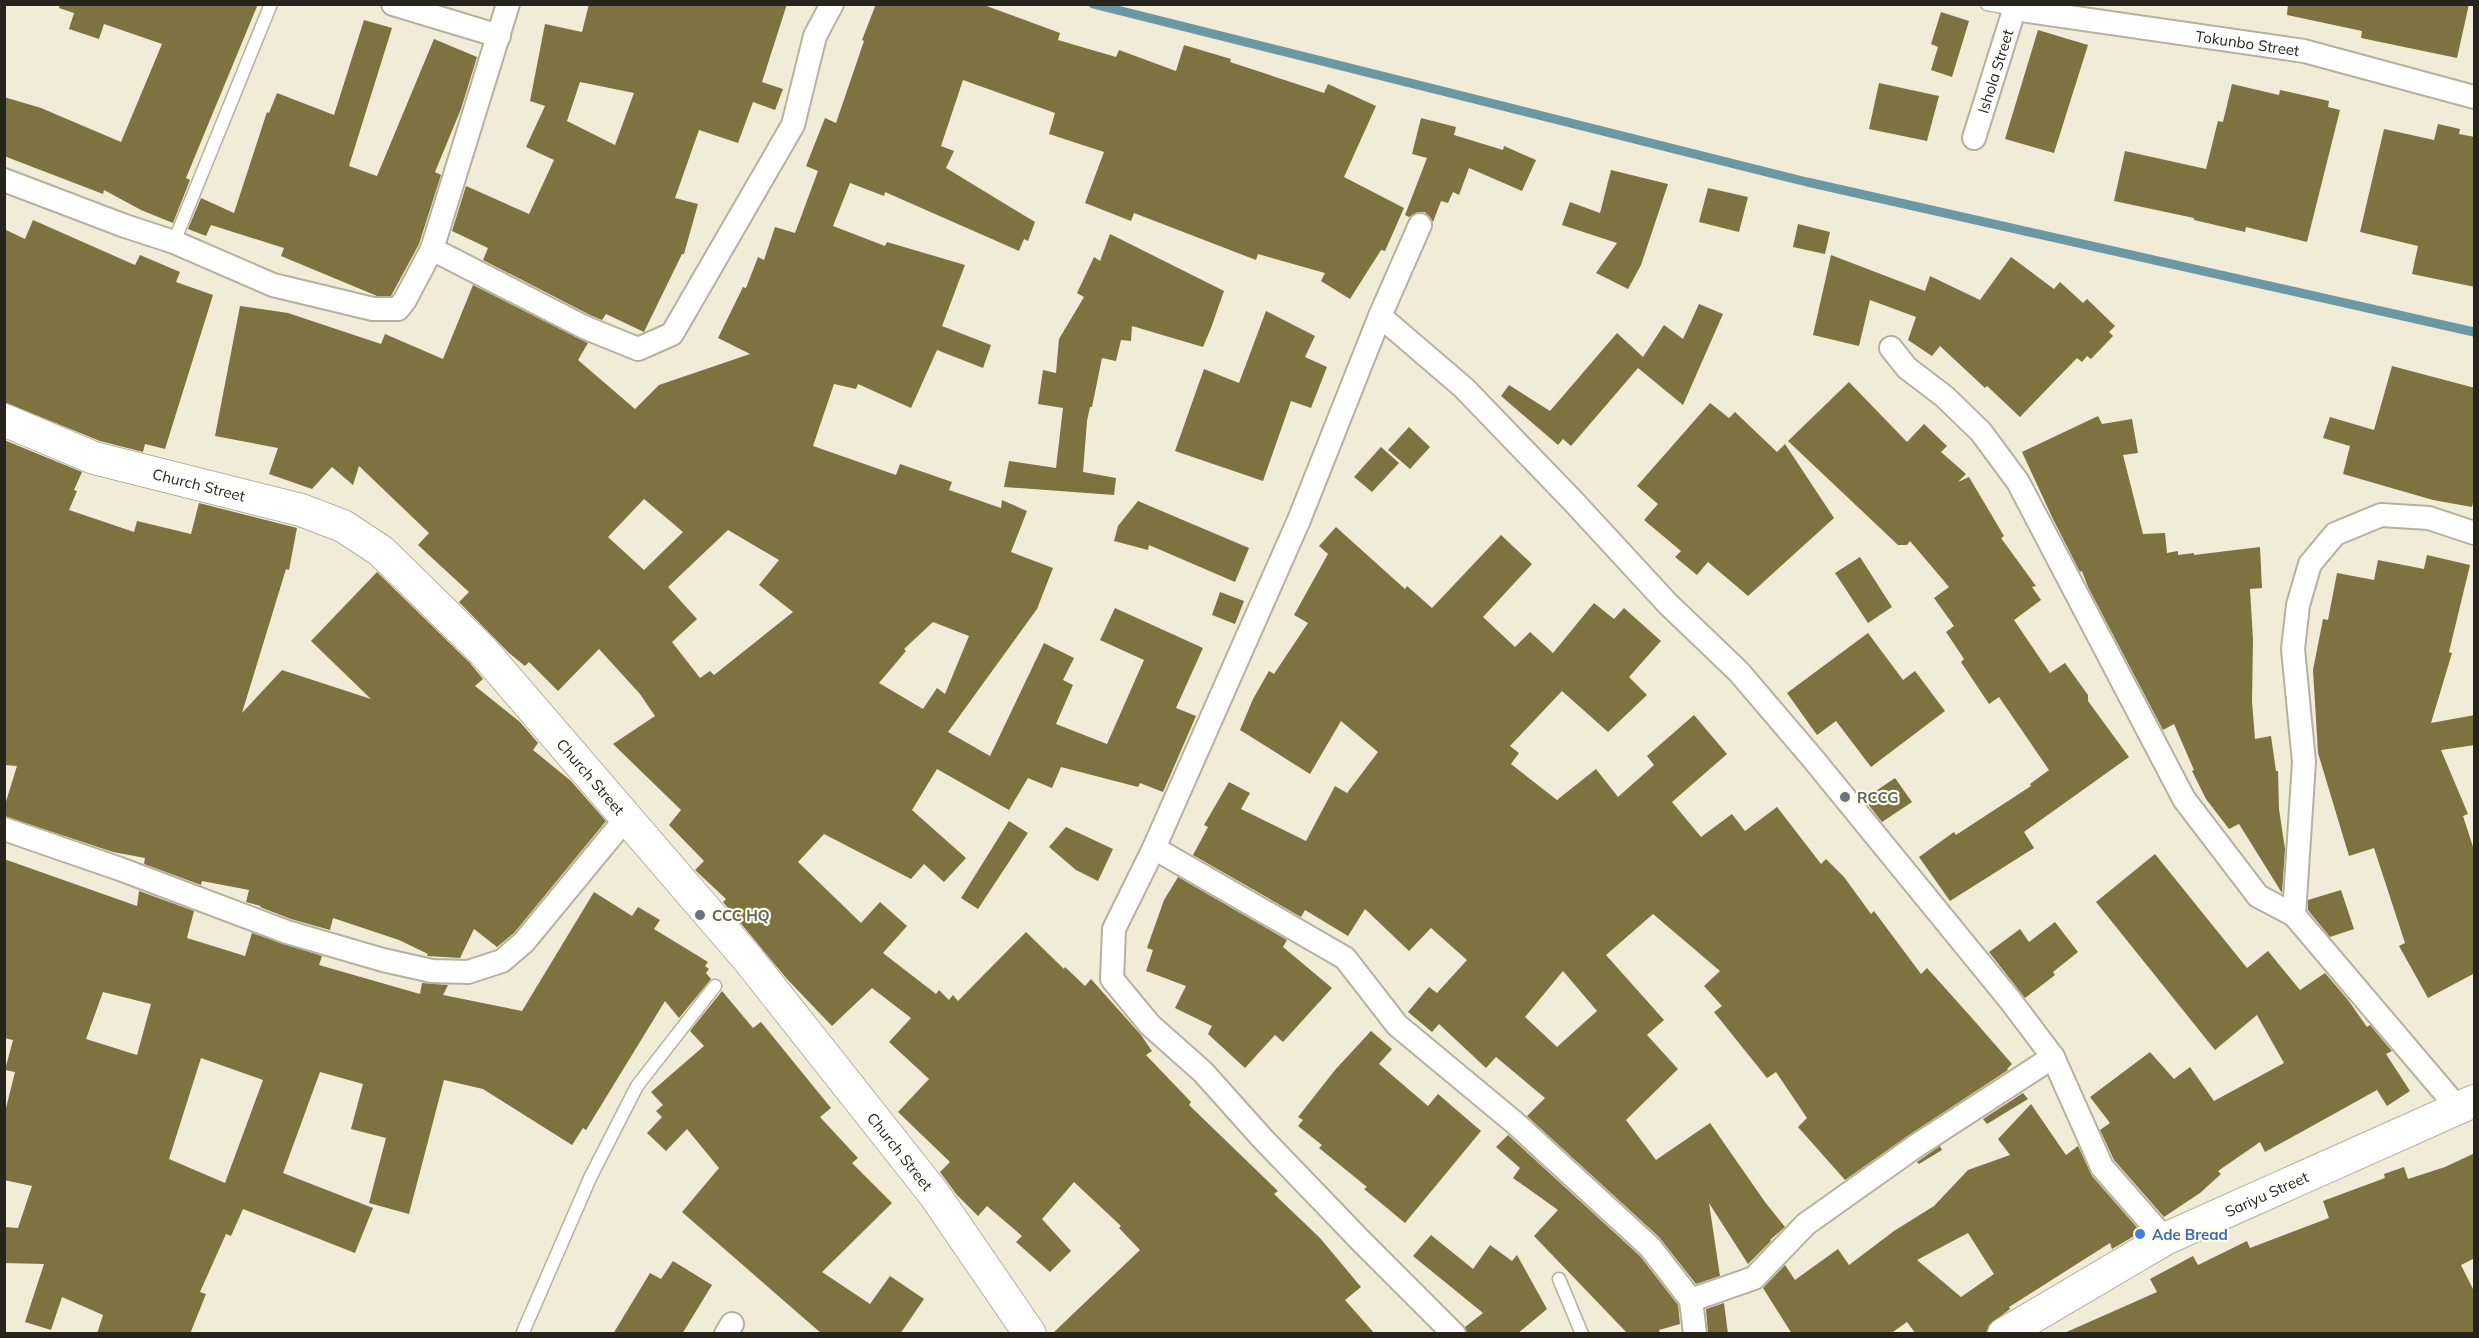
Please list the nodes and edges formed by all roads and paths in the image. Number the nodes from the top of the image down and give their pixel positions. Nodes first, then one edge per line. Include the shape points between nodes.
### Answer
1 (271, 4) edge
2 (393, 4) edge
3 (508, 4) edge
4 (832, 4) edge
5 (1987, 4) edge
6 (2015, 7) edge
7 (499, 36) junction
8 (2475, 97) edge
9 (1974, 138) dead end
10 (4, 180) edge
11 (1420, 225) dead end
12 (174, 242) junction
13 (432, 249) junction
14 (1380, 316) junction
15 (1891, 348) dead end
16 (4, 420) edge
17 (2475, 533) edge
18 (627, 817) junction
19 (4, 829) edge
20 (1154, 848) junction
21 (2294, 915) junction
22 (715, 986) dead end
23 (2053, 1057) junction
24 (2466, 1104) edge
25 (2165, 1239) junction
26 (1559, 1279) dead end
27 (1691, 1300) junction
28 (523, 1332) dead end
29 (1030, 1334) edge
30 (1454, 1334) edge
31 (1582, 1334) edge
32 (1695, 1334) edge
33 (2004, 1334) edge

1 - 12 lane
2 - 7 street
3 - 7 street
4 - 13 street via 815,36 793,125 672,334 638,349 584,327
5 - 6 lane
6 - 8 street, Tokunbo Street via 2304,51
6 - 9 street, Ishola Street
7 - 13 street
10 - 12 street
11 - 14 street
12 - 13 street via 273,285 373,309 398,309
14 - 20 street via 1299,520
14 - 23 street via 1464,388 1668,604 1739,672
15 - 21 street via 1907,368 1946,397 1981,432 2019,482 2184,799 2258,896
16 - 18 street, Church Street via 94,458 301,510 343,526 381,551 483,651
17 - 21 street via 2429,518 2381,515 2335,534 2310,564 2298,605 2293,649 2304,762
18 - 19 street via 524,942 502,961 468,972 432,971 287,932
18 - 29 street, Church Street via 748,959 926,1185
20 - 27 street via 1345,958 1397,1024 1577,1178 1650,1248
20 - 30 street via 1114,929 1112,979 1150,1025 1203,1072 1262,1138
21 - 24 street
22 - 28 lane via 637,1086 590,1178
23 - 25 street via 2102,1167
23 - 27 street via 1916,1146 1806,1224 1754,1278
24 - 25 street, Sariyu Street
25 - 33 street, Sariyu Street
26 - 31 lane
27 - 32 street

